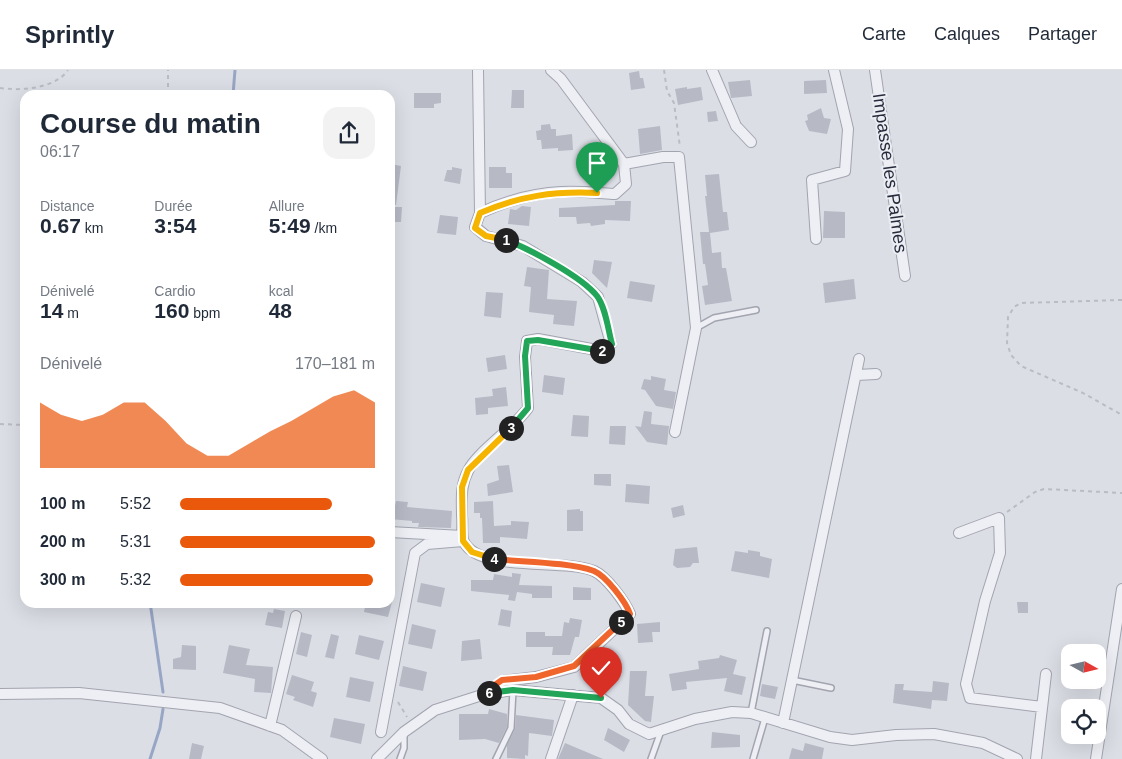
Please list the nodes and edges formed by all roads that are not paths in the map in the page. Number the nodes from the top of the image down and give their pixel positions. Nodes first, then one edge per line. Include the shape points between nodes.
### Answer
1 (478, 70) edge
2 (551, 70) edge
3 (712, 70) edge
4 (834, 70) edge
5 (875, 70) edge
6 (751, 142) dead end
7 (624, 164) junction
8 (480, 213) junction
9 (816, 238) dead end
10 (905, 276) dead end
11 (756, 310) dead end
12 (696, 328) junction
13 (859, 359) dead end
14 (876, 374) dead end
15 (857, 375) junction
16 (675, 432) dead end
17 (395, 532) edge
18 (959, 533) dead end
19 (463, 539) junction
20 (1122, 588) edge
21 (296, 616) dead end
22 (767, 631) dead end
23 (1046, 674) dead end
24 (792, 680) junction
25 (831, 688) dead end
26 (513, 690) junction
27 (0, 694) edge
28 (482, 694) junction
29 (573, 695) junction
30 (1042, 707) junction
31 (751, 713) junction
32 (766, 717) junction
33 (783, 723) junction
34 (270, 726) junction
35 (381, 732) dead end
36 (404, 732) junction
37 (661, 732) junction
38 (322, 759) edge
39 (377, 759) edge
40 (400, 759) edge
41 (496, 759) edge
42 (551, 759) edge
43 (651, 759) edge
44 (753, 759) edge
45 (1017, 759) edge
46 (1036, 759) edge
47 (1096, 759) edge

1 - 8 street
2 - 7 street via 562,79
3 - 6 street via 736,126
4 - 9 street via 848,129 846,171 812,180
5 - 10 street, Impasse les Palmes
7 - 8 street via 626,184 616,194 561,192 537,195
7 - 12 street via 679,156
8 - 19 street via 475,228 486,236 523,246 582,282 598,297 612,344 602,351 527,341 528,408 518,422 468,470 462,487
11 - 12 lane via 714,318
12 - 16 street
13 - 15 street
14 - 15 street
15 - 24 street
17 - 19 street
18 - 30 street via 999,518 1000,553 985,602 966,684 967,693 970,698
19 - 28 street via 472,552 487,558 573,566 596,572 626,602 630,614 574,666 536,677 502,680
19 - 35 street via 427,544 415,553
20 - 47 street
21 - 34 street
22 - 31 lane
23 - 30 street
24 - 25 lane
24 - 33 street
26 - 28 street
26 - 29 street
26 - 41 lane via 510,728
27 - 34 street via 79,692 220,708
28 - 36 street via 435,710
29 - 37 street via 601,698 618,710 629,724 649,734
29 - 42 street
30 - 46 street
31 - 32 street
31 - 37 street via 732,712 695,719
32 - 33 street
32 - 44 lane
33 - 45 street via 852,740 934,734 983,743
34 - 38 street via 282,730
36 - 39 street
36 - 40 lane
37 - 43 lane

